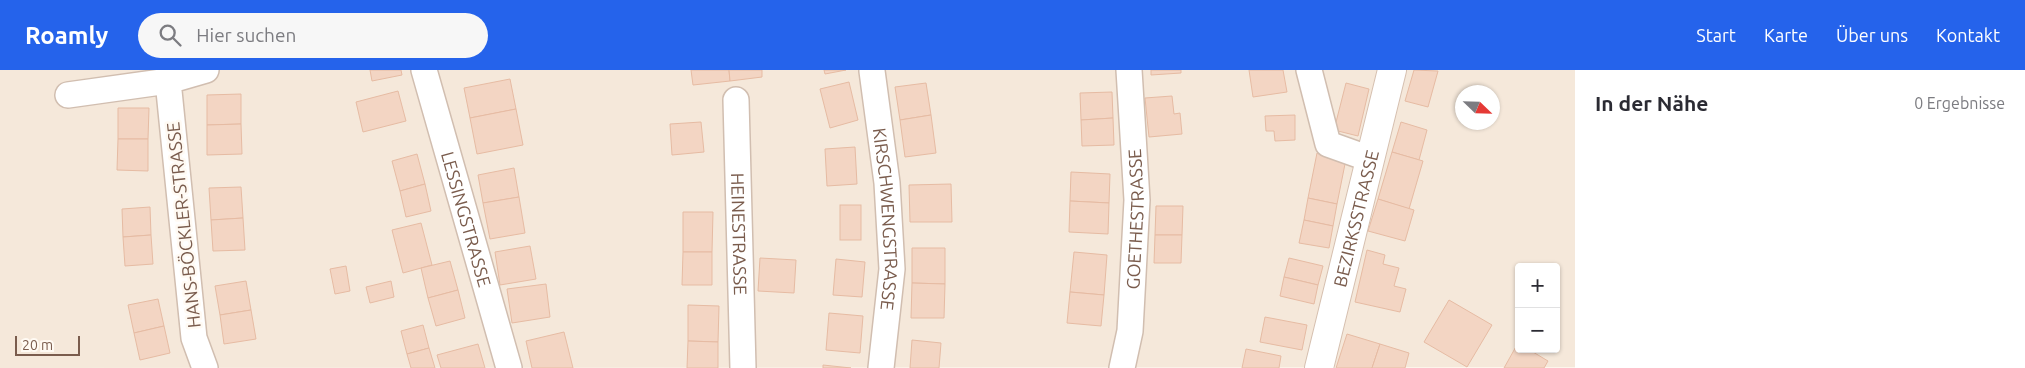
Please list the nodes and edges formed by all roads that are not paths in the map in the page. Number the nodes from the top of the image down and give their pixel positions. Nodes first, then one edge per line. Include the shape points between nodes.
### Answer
1 (206, 70) edge
2 (424, 70) edge
3 (1129, 70) edge
4 (1309, 70) edge
5 (1392, 70) edge
6 (872, 71) edge
7 (168, 81) junction
8 (68, 95) dead end
9 (736, 100) dead end
10 (1370, 158) junction
11 (205, 368) edge
12 (509, 368) edge
13 (743, 368) edge
14 (881, 368) edge
15 (1122, 368) edge
16 (1319, 368) edge

1 - 7 street
2 - 12 street, LESSINGSTRASSE
3 - 15 street, GOETHESTRASSE via 1137,200 1130,331
4 - 10 street via 1328,144
5 - 10 main road, BEZIRKSSTRASSE
6 - 14 street, KIRSCHWENGSTRASSE via 887,183 892,269
7 - 8 street
7 - 11 street, HANS-BÖCKLER-STRASSE via 194,338
9 - 13 street, HEINESTRASSE
10 - 16 main road, BEZIRKSSTRASSE

